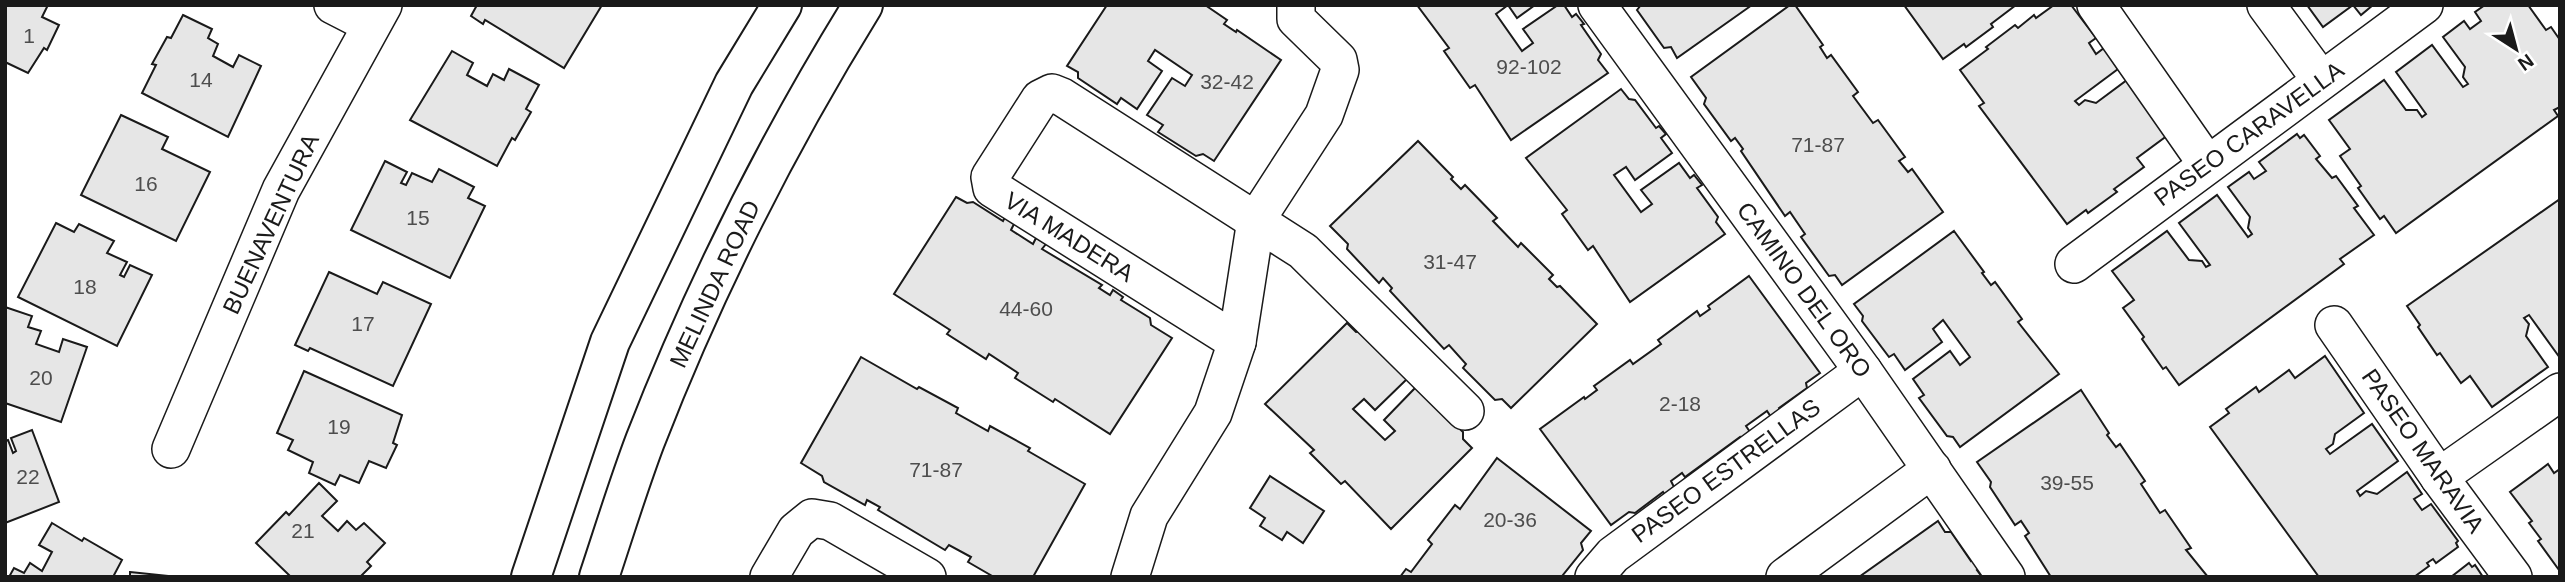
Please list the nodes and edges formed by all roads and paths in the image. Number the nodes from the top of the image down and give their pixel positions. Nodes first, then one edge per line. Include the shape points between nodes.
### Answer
1 (333, 5) edge
2 (782, 5) edge
3 (863, 5) edge
4 (1296, 5) edge
5 (1597, 5) edge
6 (2096, 5) edge
7 (2266, 5) edge
8 (2424, 5) edge
9 (377, 15) edge
10 (2321, 80) junction
11 (2207, 164) junction
12 (1256, 220) junction
13 (2074, 264) dead end
14 (2334, 325) dead end
15 (1237, 342) junction
16 (1863, 370) junction
17 (2560, 391) edge
18 (1465, 411) dead end
19 (171, 449) dead end
20 (1932, 468) junction
21 (2439, 477) junction
22 (531, 577) edge
23 (599, 577) edge
24 (769, 577) edge
25 (927, 577) edge
26 (1130, 577) edge
27 (1594, 577) edge
28 (1785, 577) edge
29 (2006, 577) edge
30 (2513, 577) edge

1 - 9 street
2 - 22 main road via 734,84 610,342
3 - 23 main road, MELINDA ROAD via 797,115 714,278 645,441
4 - 12 street via 1296,19 1338,60 1340,71 1324,115
5 - 16 street, CAMINO DEL ORO
6 - 11 street
7 - 10 street
8 - 10 street, PASEO CARAVELLA
9 - 19 street, BUENAVENTURA via 281,190
10 - 11 street, PASEO CARAVELLA
11 - 13 street, PASEO CARAVELLA
12 - 15 street
12 - 15 street, VIA MADERA via 1052,93 1040,99 990,177 992,188 1001,195
12 - 18 street, VIA MADERA via 1303,251
14 - 21 street, PASEO MARAVIA
15 - 26 street via 1213,413 1149,516
16 - 20 street, CAMINO DEL ORO
16 - 27 street, PASEO ESTRELLAS via 1613,555
17 - 21 street
20 - 28 street
20 - 29 street, CAMINO DEL ORO
21 - 30 street, PASEO MARAVIA
24 - 25 street via 796,531 812,518 830,521

